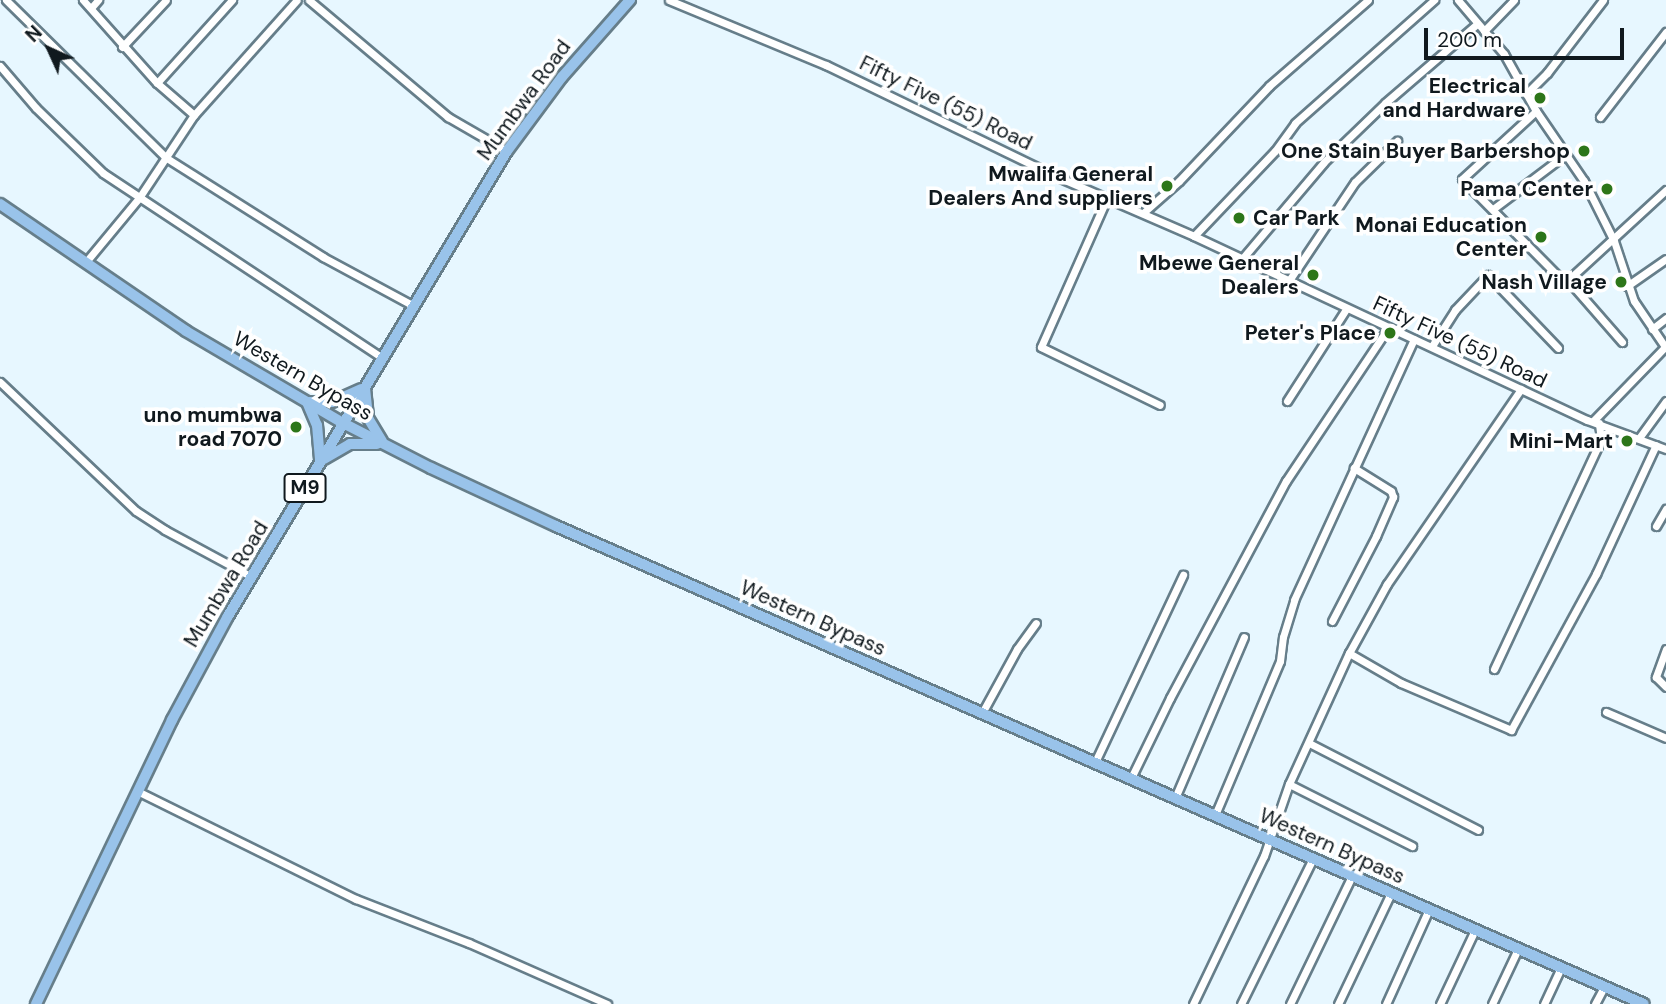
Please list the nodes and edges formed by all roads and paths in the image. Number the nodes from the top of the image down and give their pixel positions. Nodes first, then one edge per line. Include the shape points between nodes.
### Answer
1 (6, 0) edge
2 (83, 0) edge
3 (98, 0) edge
4 (166, 0) edge
5 (232, 0) edge
6 (297, 0) edge
7 (309, 0) edge
8 (669, 0) edge
9 (1368, 0) edge
10 (1434, 0) edge
11 (1458, 0) edge
12 (1514, 0) edge
13 (1603, 0) edge
14 (626, 1) edge
15 (91, 8) junction
16 (1477, 24) junction
17 (1484, 31) junction
18 (1666, 32) edge
19 (122, 47) junction
20 (0, 66) edge
21 (157, 83) junction
22 (1526, 94) junction
23 (1536, 111) junction
24 (194, 115) junction
25 (1600, 117) dead end
26 (1398, 141) dead end
27 (507, 151) junction
28 (1566, 154) junction
29 (165, 157) junction
30 (1666, 191) edge
31 (139, 198) junction
32 (1107, 198) junction
33 (0, 204) edge
34 (1493, 209) junction
35 (1143, 213) junction
36 (1194, 236) junction
37 (1614, 241) junction
38 (1666, 258) edge
39 (1241, 260) junction
40 (84, 264) junction
41 (1569, 278) junction
42 (1288, 282) junction
43 (1627, 286) junction
44 (414, 306) junction
45 (1346, 309) junction
46 (1666, 318) edge
47 (1388, 328) junction
48 (1652, 329) junction
49 (1414, 339) junction
50 (1622, 342) dead end
51 (1432, 346) junction
52 (1558, 348) dead end
53 (1666, 348) edge
54 (382, 358) junction
55 (0, 382) edge
56 (365, 386) junction
57 (1521, 389) junction
58 (1287, 401) dead end
59 (1666, 401) edge
60 (307, 402) junction
61 (1160, 405) dead end
62 (1596, 422) junction
63 (343, 423) junction
64 (1639, 438) junction
65 (1656, 445) junction
66 (386, 446) junction
67 (1666, 449) edge
68 (319, 462) junction
69 (1354, 468) junction
70 (1666, 509) edge
71 (1656, 526) dead end
72 (1183, 575) dead end
73 (252, 577) junction
74 (1332, 621) dead end
75 (1036, 623) dead end
76 (1244, 637) dead end
77 (1666, 649) edge
78 (1349, 653) junction
79 (1494, 669) dead end
80 (1666, 687) edge
81 (1606, 712) dead end
82 (982, 713) junction
83 (1666, 738) edge
84 (1309, 743) junction
85 (1095, 762) junction
86 (1131, 778) junction
87 (1289, 784) junction
88 (137, 791) junction
89 (1175, 798) junction
90 (1214, 815) junction
91 (1478, 830) dead end
92 (1271, 839) junction
93 (1412, 846) dead end
94 (1313, 858) junction
95 (1352, 876) junction
96 (1391, 893) junction
97 (1429, 909) junction
98 (1475, 930) junction
99 (1518, 948) junction
100 (1561, 968) junction
101 (1604, 987) junction
102 (36, 1004) edge
103 (607, 1004) edge
104 (1193, 1004) edge
105 (1241, 1004) edge
106 (1290, 1004) edge
107 (1338, 1004) edge
108 (1386, 1004) edge
109 (1440, 1004) edge
110 (1492, 1004) edge
111 (1544, 1004) edge
112 (1595, 1004) edge
113 (1644, 1004) edge

1 - 29 street
2 - 15 street
3 - 15 street
4 - 19 street
5 - 21 street
6 - 24 street
7 - 27 street via 447,117
8 - 32 street, Fifty Five (55) Road via 826,65
9 - 35 street via 1269,86
10 - 36 street via 1295,123 1275,151
11 - 16 street
12 - 17 street
13 - 22 street
14 - 27 main road, Mumbwa Road / M9
15 - 19 street
16 - 17 street
16 - 39 street via 1324,162
17 - 22 street via 1504,54
18 - 25 street
19 - 21 street
20 - 31 street via 86,158
21 - 24 street
22 - 23 street
23 - 28 street
23 - 34 street via 1463,175
24 - 29 street
26 - 42 street via 1355,182
27 - 44 main road, Mumbwa Road / M9
28 - 34 street
28 - 37 street
29 - 31 street
29 - 44 street via 323,257
30 - 37 street
31 - 40 street
31 - 54 street
32 - 35 street, Fifty Five (55) Road
32 - 61 street via 1041,347
33 - 40 main road, Western Bypass
34 - 41 street via 1558,276
35 - 36 street, Fifty Five (55) Road
36 - 39 street, Fifty Five (55) Road
37 - 41 street
37 - 43 street
38 - 43 street
39 - 42 street, Fifty Five (55) Road
40 - 60 main road, Western Bypass
41 - 50 street via 1568,284
42 - 45 street, Fifty Five (55) Road
43 - 48 street
44 - 54 main road, Mumbwa Road / M9
45 - 47 street, Fifty Five (55) Road
45 - 58 street
46 - 48 street
47 - 49 street, Fifty Five (55) Road
47 - 86 street via 1286,481
48 - 53 street
49 - 51 street, Fifty Five (55) Road
49 - 69 street
51 - 52 street via 1454,310 1488,275
51 - 57 street, Fifty Five (55) Road
53 - 62 street
54 - 56 main road, Mumbwa Road / M9
55 - 73 street via 136,510
56 - 60 main road via 332,402
56 - 63 main road, Mumbwa Road / M9
56 - 66 main road via 368,418
57 - 62 street, Fifty Five (55) Road
57 - 78 street via 1387,584
59 - 64 street
60 - 63 main road, Western Bypass
60 - 68 main road via 319,438
62 - 64 street, Fifty Five (55) Road
62 - 79 street via 1601,440
63 - 66 main road, Western Bypass
63 - 68 main road, Mumbwa Road / M9
64 - 65 street, Fifty Five (55) Road
65 - 67 street, Fifty Five (55) Road
65 - 78 street via 1596,574 1512,730 1401,684
66 - 68 main road via 351,444
66 - 82 main road, Western Bypass via 556,526
68 - 73 main road, Mumbwa Road / M9
69 - 74 street via 1391,491 1393,497
69 - 90 street via 1294,600 1280,661
70 - 71 street
72 - 85 street
73 - 88 main road, Mumbwa Road / M9 via 210,646
75 - 82 street
76 - 89 street
77 - 80 street via 1656,677
78 - 84 street
81 - 83 street
82 - 85 main road, Western Bypass
84 - 87 street
84 - 91 street
85 - 86 main road, Western Bypass
86 - 89 main road, Western Bypass
87 - 92 street
87 - 93 street
88 - 102 main road, Mumbwa Road / M9
88 - 103 street via 356,899
89 - 90 main road, Western Bypass
90 - 92 main road, Western Bypass
92 - 94 main road, Western Bypass
92 - 104 street
94 - 95 main road, Western Bypass
94 - 105 street
95 - 96 main road, Western Bypass
95 - 106 street
96 - 97 main road, Western Bypass
96 - 107 street
97 - 98 main road, Western Bypass
97 - 108 street
98 - 99 main road, Western Bypass
98 - 109 street
99 - 100 main road, Western Bypass
99 - 110 street
100 - 101 main road, Western Bypass
100 - 111 street
101 - 112 street
101 - 113 main road, Western Bypass

